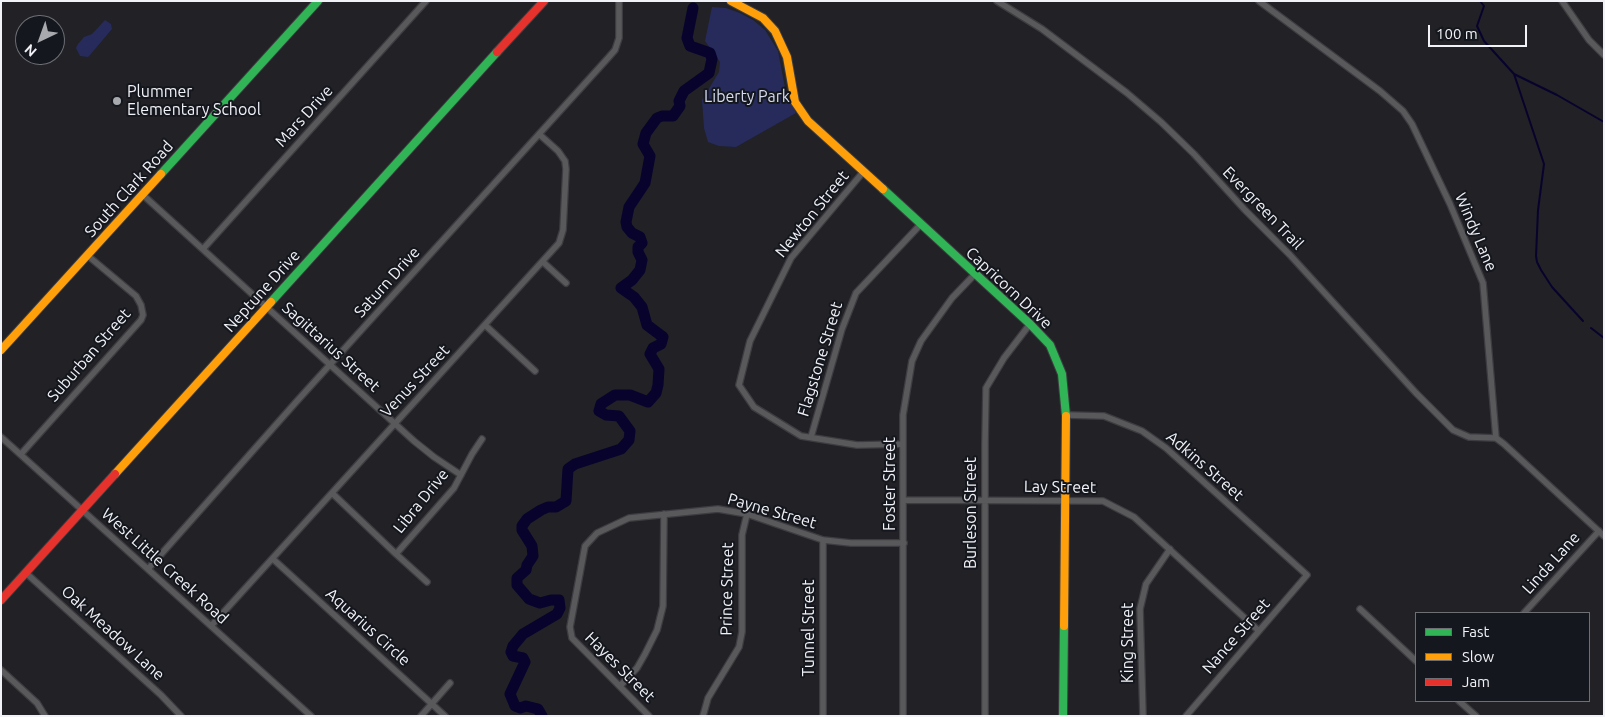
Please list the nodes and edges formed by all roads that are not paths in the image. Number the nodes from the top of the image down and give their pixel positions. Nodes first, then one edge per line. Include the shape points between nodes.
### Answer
1 (318, 1) edge
2 (426, 1) edge
3 (544, 1) edge
4 (619, 1) edge
5 (731, 1) edge
6 (997, 1) edge
7 (1259, 1) edge
8 (1562, 1) edge
9 (1604, 54) edge
10 (539, 134) junction
11 (864, 172) junction
12 (143, 195) junction
13 (921, 224) junction
14 (203, 249) junction
15 (87, 255) junction
16 (543, 262) junction
17 (975, 274) junction
18 (566, 282) dead end
19 (266, 306) junction
20 (1030, 324) junction
21 (485, 325) junction
22 (1, 350) edge
23 (330, 365) junction
24 (535, 371) dead end
25 (1066, 415) junction
26 (394, 423) junction
27 (1, 437) edge
28 (811, 437) junction
29 (1496, 438) junction
30 (482, 439) dead end
31 (903, 444) junction
32 (20, 454) junction
33 (461, 475) junction
34 (332, 493) junction
35 (904, 500) junction
36 (985, 500) junction
37 (1066, 501) junction
38 (82, 510) junction
39 (664, 514) junction
40 (747, 514) junction
41 (1601, 533) edge
42 (823, 540) junction
43 (904, 543) junction
44 (1170, 549) junction
45 (396, 554) junction
46 (273, 559) junction
47 (148, 569) junction
48 (26, 573) junction
49 (1307, 575) joint
50 (427, 582) dead end
51 (1, 600) edge
52 (1360, 609) dead end
53 (1525, 612) edge
54 (211, 626) junction
55 (1259, 630) junction
56 (572, 638) joint
57 (1415, 660) edge
58 (1, 670) edge
59 (450, 682) dead end
60 (620, 686) junction
61 (431, 702) junction
62 (1461, 702) edge
63 (45, 716) edge
64 (181, 716) edge
65 (311, 716) edge
66 (421, 716) edge
67 (445, 716) edge
68 (649, 716) edge
69 (703, 716) edge
70 (823, 716) edge
71 (903, 716) edge
72 (985, 716) edge
73 (1063, 716) edge
74 (1143, 716) edge
75 (1186, 716) edge
76 (1476, 716) edge

1 - 12 street, South Clark Road
2 - 14 street, Mars Drive
3 - 19 street, Neptune Drive
4 - 10 street, Saturn Drive via 615,50
5 - 11 street, Capricorn Drive via 763,18 775,31 787,57 795,102 808,121
6 - 29 street, Evergreen Trail via 1056,39 1161,122 1453,430 1469,437
7 - 29 street, Windy Lane via 1380,91 1403,111 1412,124 1483,283
8 - 9 street via 1589,40
10 - 16 street, Venus Street via 558,151 565,161 566,170 563,230 559,243
10 - 23 street, Saturn Drive
11 - 13 street, Capricorn Drive
11 - 28 street, Newton Street via 791,258 750,341 739,385 754,407 801,436
12 - 14 street, Sagittarius Street
12 - 15 street, South Clark Road
13 - 17 street, Capricorn Drive
13 - 28 street, Flagstone Street via 856,293 842,329
14 - 19 street, Sagittarius Street
15 - 22 street, South Clark Road
15 - 32 street, Suburban Street via 136,296 143,315
16 - 18 street
16 - 21 street, Venus Street
17 - 20 street, Capricorn Drive
17 - 31 street, Foster Street via 952,298 921,341 912,361 903,415
19 - 23 street, Sagittarius Street
19 - 38 street, Neptune Drive
20 - 25 street, Capricorn Drive via 1050,346 1062,374
20 - 36 street, Burleson Street via 986,388
21 - 24 street
21 - 26 street, Venus Street
23 - 26 street, Sagittarius Street
23 - 47 street, Saturn Drive
25 - 37 street, Capricorn Drive
25 - 49 street, Adkins Street via 1104,416 1142,431 1166,448
26 - 33 street, Sagittarius Street
26 - 34 street, Venus Street
27 - 32 street, West Little Creek Road
28 - 31 street via 856,445
29 - 41 street
30 - 33 street, Libra Drive
31 - 35 street, Foster Street
32 - 38 street, West Little Creek Road
33 - 45 street, Libra Drive via 454,488
34 - 45 street
34 - 46 street, Venus Street
35 - 36 street, Lay Street
35 - 43 street, Foster Street
36 - 37 street, Lay Street
36 - 72 street, Burleson Street
37 - 44 street, Lay Street via 1103,501 1134,516
37 - 73 street, Capricorn Drive
38 - 47 street, West Little Creek Road
38 - 48 street, Neptune Drive
39 - 40 street, Payne Street via 718,508
39 - 56 street, Payne Street via 630,518 597,533 585,546 570,627
39 - 60 street via 664,606 645,654
40 - 42 street, Payne Street
40 - 69 street, Prince Street via 742,535 742,632 739,647 708,698
41 - 53 street, Linda Lane
42 - 43 street, Payne Street
42 - 70 street, Tunnel Street
43 - 71 street, Foster Street
44 - 55 street, Lay Street
44 - 74 street, King Street via 1146,584 1140,609
45 - 50 street
46 - 54 street, Venus Street
46 - 61 street, Aquarius Circle
47 - 54 street, West Little Creek Road
48 - 51 street, Neptune Drive
48 - 64 street, Oak Meadow Lane
49 - 55 street, Nance Street
52 - 57 street
54 - 65 street, West Little Creek Road
55 - 75 street, Nance Street
56 - 60 street, Hayes Street
58 - 63 street via 37,703
59 - 61 street
60 - 68 street, Hayes Street
61 - 66 street
61 - 67 street, Aquarius Circle
62 - 76 street

